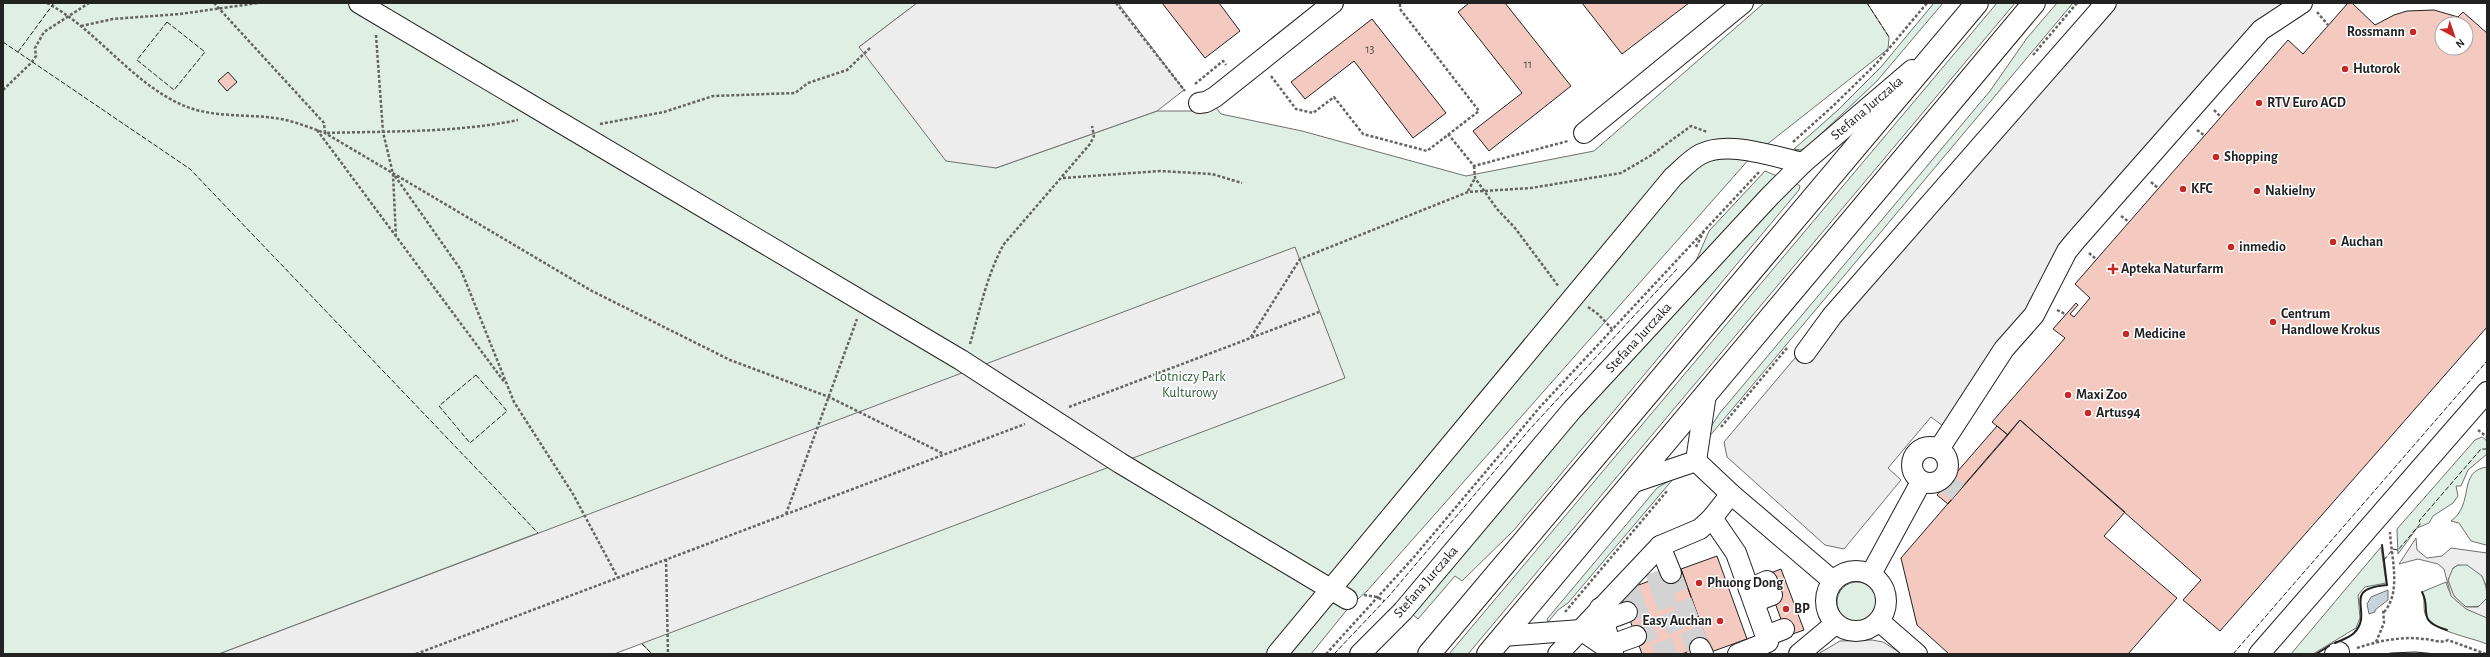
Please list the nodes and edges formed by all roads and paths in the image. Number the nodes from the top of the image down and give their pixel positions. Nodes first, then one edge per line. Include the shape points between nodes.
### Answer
1 (47, 3) edge
2 (89, 3) edge
3 (214, 3) edge
4 (258, 3) edge
5 (1116, 3) edge
6 (1333, 3) edge
7 (1400, 3) edge
8 (1743, 3) edge
9 (1977, 3) edge
10 (2034, 3) edge
11 (2106, 3) edge
12 (2302, 3) edge
13 (367, 8) edge
14 (219, 9) junction
15 (69, 17) junction
16 (2320, 17) dead end
17 (2328, 25) dead end
18 (80, 26) junction
19 (1941, 45) junction
20 (871, 48) dead end
21 (1259, 61) junction
22 (1236, 78) junction
23 (3, 90) edge
24 (1199, 103) dead end
25 (531, 105) junction
26 (1092, 126) dead end
27 (316, 130) junction
28 (325, 132) junction
29 (383, 132) junction
30 (1584, 133) joint
31 (1448, 134) junction
32 (589, 139) junction
33 (1732, 148) junction
34 (1803, 163) junction
35 (1474, 166) junction
36 (393, 174) junction
37 (1062, 178) junction
38 (1475, 178) junction
39 (1242, 183) dead end
40 (1484, 191) junction
41 (1468, 192) junction
42 (396, 238) junction
43 (1574, 299) junction
44 (866, 304) junction
45 (1319, 312) dead end
46 (1612, 330) dead end
47 (1250, 338) junction
48 (970, 346) dead end
49 (1805, 353) dead end
50 (507, 386) junction
51 (2487, 392) edge
52 (1706, 394) junction
53 (829, 398) junction
54 (1047, 415) junction
55 (2477, 429) dead end
56 (2487, 437) edge
57 (1939, 449) junction
58 (944, 454) junction
59 (1696, 461) junction
60 (1921, 482) junction
61 (1631, 484) junction
62 (1670, 488) dead end
63 (1731, 494) junction
64 (786, 514) junction
65 (1712, 518) junction
66 (2390, 530) dead end
67 (1660, 546) junction
68 (666, 559) junction
69 (1671, 573) tunnel mouth
70 (1871, 574) junction
71 (618, 578) junction
72 (1833, 581) junction
73 (1770, 588) dead end
74 (1339, 594) junction
75 (1751, 596) junction
76 (1377, 597) dead end
77 (1384, 601) dead end
78 (1612, 607) junction
79 (1569, 609) dead end
80 (1880, 621) junction
81 (1782, 622) dead end
82 (1835, 624) junction
83 (1581, 630) junction
84 (1763, 630) junction
85 (1503, 636) junction
86 (1636, 636) tunnel mouth
87 (2376, 642) junction
88 (1612, 650) edge
89 (1563, 652) edge
90 (2341, 652) edge
91 (416, 654) edge
92 (668, 654) edge
93 (1277, 654) edge
94 (1360, 654) edge
95 (1429, 654) edge
96 (1488, 654) edge
97 (1738, 654) edge
98 (1799, 654) edge
99 (1917, 654) edge
100 (2259, 654) edge
101 (2486, 654) edge

1 - 15 path
2 - 15 path
3 - 14 path
4 - 14 path
5 - 22 path via 1186,92 1223,61
6 - 21 street
7 - 31 path via 1400,9 1478,111
8 - 30 street
9 - 19 main road
10 - 52 main road
11 - 49 street via 1832,316
12 - 57 street via 2261,30 2067,251 2034,315 2004,349
13 - 25 street
13 - 29 path
14 - 18 path via 113,19
14 - 28 path via 324,123
15 - 18 path
15 - 23 path via 44,32 36,48 36,56
16 - 17 path
18 - 27 path via 133,71 179,104 212,114 282,119
19 - 34 street, Stefana Jurczaka
19 - 95 main road
20 - 32 path via 847,70 808,83 795,93 713,96 664,112 598,124
21 - 22 street
21 - 31 path via 1296,109 1313,114 1334,97 1363,134 1427,151
22 - 24 street via 1215,97
25 - 29 path via 523,119 497,124
25 - 32 street
26 - 37 path via 1094,136 1090,144
27 - 28 path
27 - 42 path
28 - 29 path
28 - 36 path
29 - 36 path
30 - 35 path via 1575,140
31 - 35 path
32 - 44 street
33 - 34 street
33 - 40 path via 1713,134 1691,126 1650,156 1621,173 1531,188
33 - 43 street via 1714,149 1700,154 1686,165
34 - 94 street, Stefana Jurczaka via 1572,410 1399,615
35 - 38 path
36 - 42 path
36 - 50 path via 461,270
36 - 53 path via 592,291 730,360
37 - 39 path via 1160,171 1212,174
37 - 48 path via 998,254
38 - 40 path
38 - 41 path
40 - 41 path
40 - 43 path via 1557,284
41 - 47 path via 1300,259
42 - 50 path
43 - 46 path via 1598,314
43 - 74 street
44 - 53 path via 857,317
44 - 54 street via 962,360
45 - 47 path
47 - 54 path
50 - 71 path via 525,422 573,494
51 - 100 street
52 - 59 street
52 - 61 main road
53 - 58 path
53 - 64 path
54 - 58 path
54 - 74 street via 1120,463
55 - 56 path
57 - 60 street via 1925,448 1914,456 1912,469 1915,477
57 - 60 street via 1948,461 1945,481 1933,484
58 - 64 path
59 - 61 street
59 - 63 street
60 - 70 street
61 - 85 main road
62 - 79 path
63 - 65 street
63 - 72 street
64 - 68 path
65 - 67 street via 1700,530
65 - 75 street via 1736,553
66 - 87 path via 2394,587 2392,602 2383,610 2384,623
67 - 69 street
67 - 78 street
68 - 71 path
68 - 92 path
70 - 72 street via 1847,572
70 - 80 street via 1882,585 1886,596 1885,610
71 - 91 path
72 - 82 street via 1825,601
73 - 75 street
74 - 93 street
75 - 84 street
76 - 77 path
78 - 83 street
78 - 88 street
80 - 82 street via 1858,632
80 - 99 street
81 - 84 street
82 - 98 street
83 - 85 street
83 - 88 street
83 - 89 street
84 - 97 street via 1768,642
85 - 96 main road
86 - 88 street
87 - 90 path
87 - 101 path via 2411,638 2444,642 2448,640

